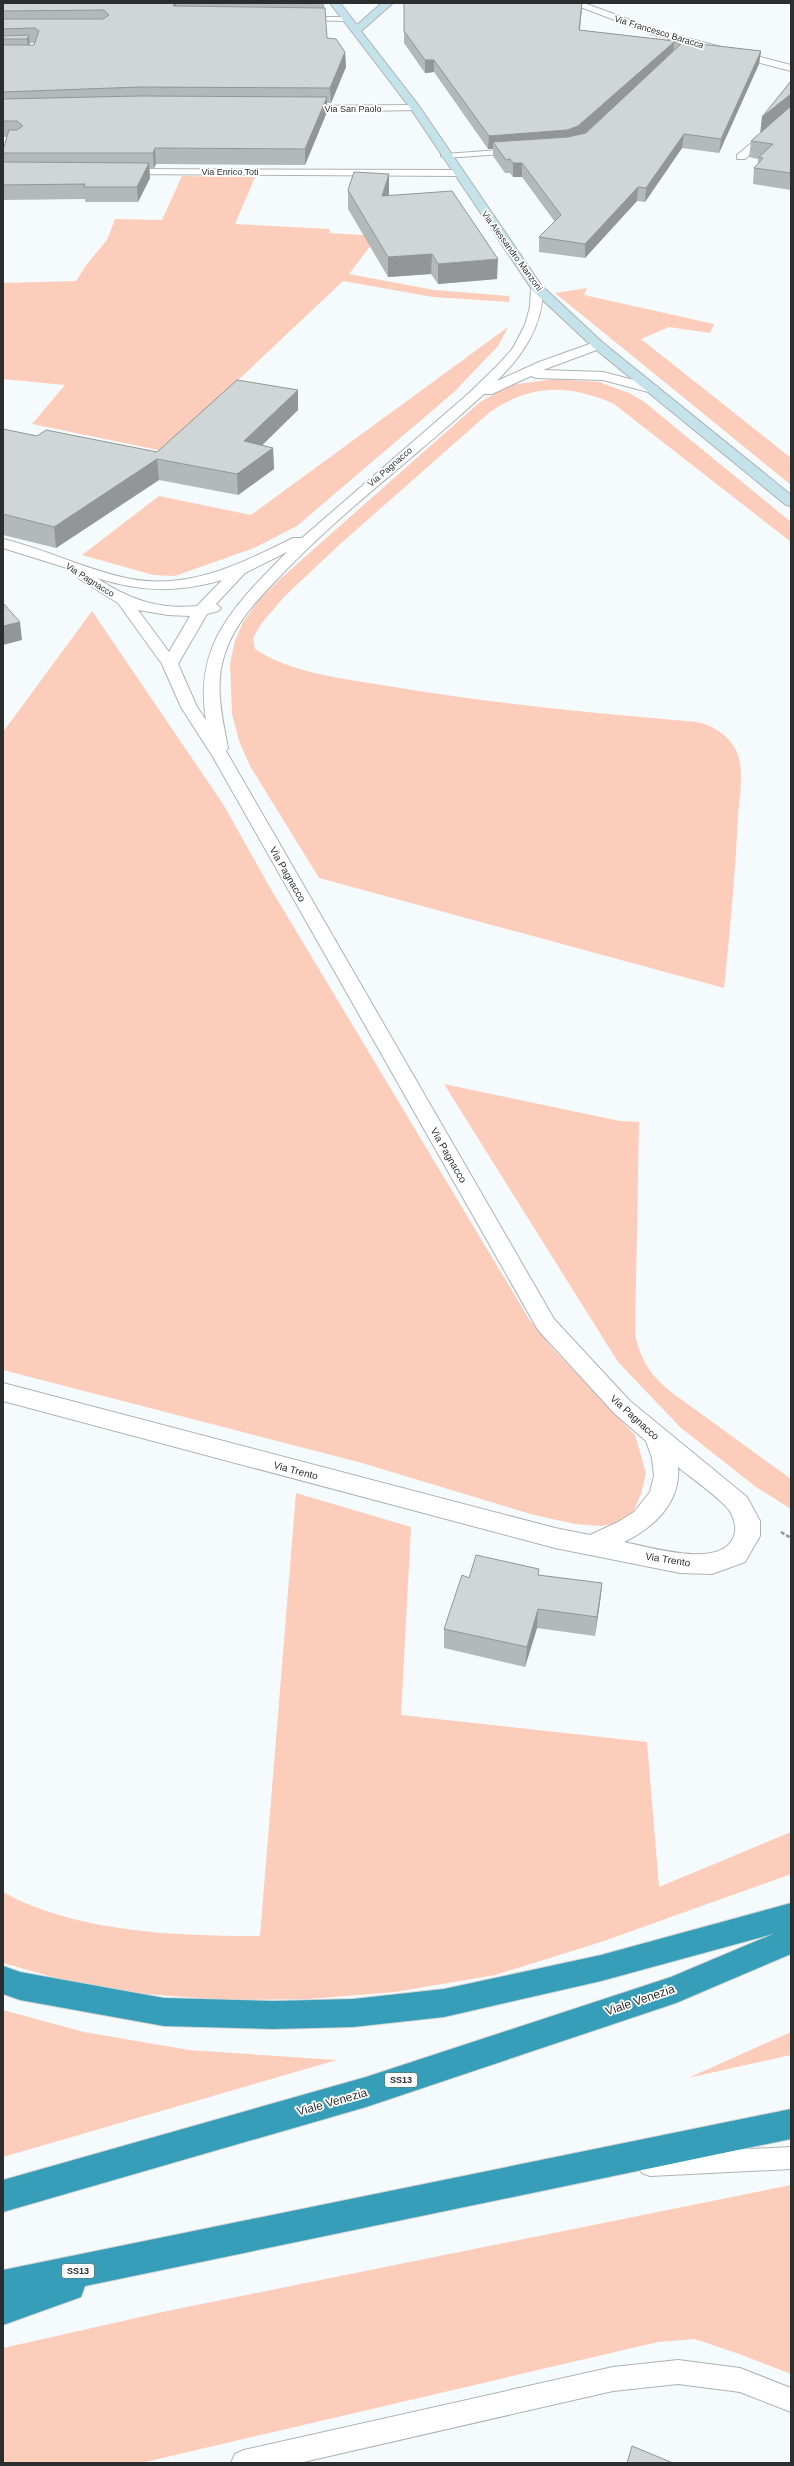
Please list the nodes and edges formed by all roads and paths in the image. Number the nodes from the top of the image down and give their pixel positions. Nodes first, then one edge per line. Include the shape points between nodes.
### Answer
1 (335, 3) edge
2 (388, 3) edge
3 (575, 3) edge
4 (292, 19) edge
5 (346, 19) junction
6 (355, 31) junction
7 (791, 68) edge
8 (285, 108) edge
9 (415, 108) junction
10 (791, 113) edge
11 (522, 150) edge
12 (445, 156) junction
13 (741, 157) dead end
14 (103, 172) edge
15 (457, 174) junction
16 (537, 288) junction
17 (598, 345) junction
18 (551, 349) dead end
19 (532, 352) dead end
20 (512, 358) junction
21 (519, 376) junction
22 (652, 389) junction
23 (468, 400) junction
24 (791, 502) edge
25 (312, 534) junction
26 (3, 542) edge
27 (56, 559) junction
28 (240, 570) junction
29 (129, 583) junction
30 (249, 599) junction
31 (123, 600) junction
32 (202, 611) junction
33 (223, 635) junction
34 (170, 664) junction
35 (222, 757) junction
36 (3, 1392) edge
37 (656, 1436) junction
38 (738, 1504) joint
39 (590, 1545) junction
40 (791, 1916) edge
41 (791, 1940) edge
42 (3, 1980) edge
43 (791, 2124) edge
44 (791, 2158) edge
45 (586, 2166) junction
46 (3, 2196) edge
47 (153, 2255) junction
48 (3, 2287) edge
49 (3, 2308) edge
50 (791, 2400) edge
51 (244, 2463) edge

1 - 5 street, Via Alessandro Manzoni
2 - 6 street
3 - 7 street, Via Francesco Baracca via 657,33
4 - 5 lane
5 - 6 street, Via Alessandro Manzoni
6 - 9 street, Via Alessandro Manzoni
8 - 9 street, Via San Paolo
9 - 12 street, Via Alessandro Manzoni
10 - 13 street
11 - 12 lane
12 - 15 street, Via Alessandro Manzoni
14 - 15 street, Via Enrico Toti
15 - 16 street, Via Alessandro Manzoni
16 - 17 street, Via Alessandro Manzoni
16 - 20 street, Via Pagnacco via 538,302 531,323
17 - 18 street
17 - 21 street, Via Pagnacco
17 - 22 street, Via Alessandro Manzoni
19 - 20 street, Via Pagnacco
20 - 23 street, Via Pagnacco
21 - 22 street, Via Pagnacco via 544,373 595,375 626,380
21 - 23 street, Via Pagnacco
22 - 24 street, Via Alessandro Manzoni
23 - 25 street, Via Pagnacco
25 - 28 street, Via Pagnacco
25 - 30 street, Via Pagnacco
26 - 27 street, Via Pagnacco
27 - 29 street, Via Pagnacco
27 - 31 street, Via Pagnacco
28 - 29 street, Via Pagnacco via 203,581 162,586
28 - 32 street, Via Pagnacco
29 - 32 street, Via Pagnacco
30 - 32 street, Via Pagnacco
30 - 33 street, Via Pagnacco
31 - 32 street, Via Pagnacco via 164,611
31 - 34 street, Via Pagnacco
32 - 33 street, Via Pagnacco
32 - 34 street, Via Pagnacco
33 - 35 street, Via Pagnacco via 212,668 212,706
34 - 35 street, Via Pagnacco via 189,707
35 - 37 street, Via Pagnacco via 546,1324 622,1407
36 - 39 street, Via Trento via 513,1527
37 - 38 street, Via Pagnacco
37 - 39 street via 665,1455 667,1470 664,1488 654,1507 638,1524 615,1537
38 - 39 street, Via Trento via 747,1521 747,1536 736,1555 712,1564 680,1563
40 - 42 highway via 601,1968 459,2000 353,2013 273,2015 164,2012 20,1986
41 - 46 highway, Viale Venezia / SS13 via 676,1989 366,2092
43 - 45 highway, SS13
44 - 45 lane
45 - 47 highway, SS13
47 - 48 highway, SS13
47 - 49 highway
50 - 51 lane via 740,2380 678,2372 613,2379

